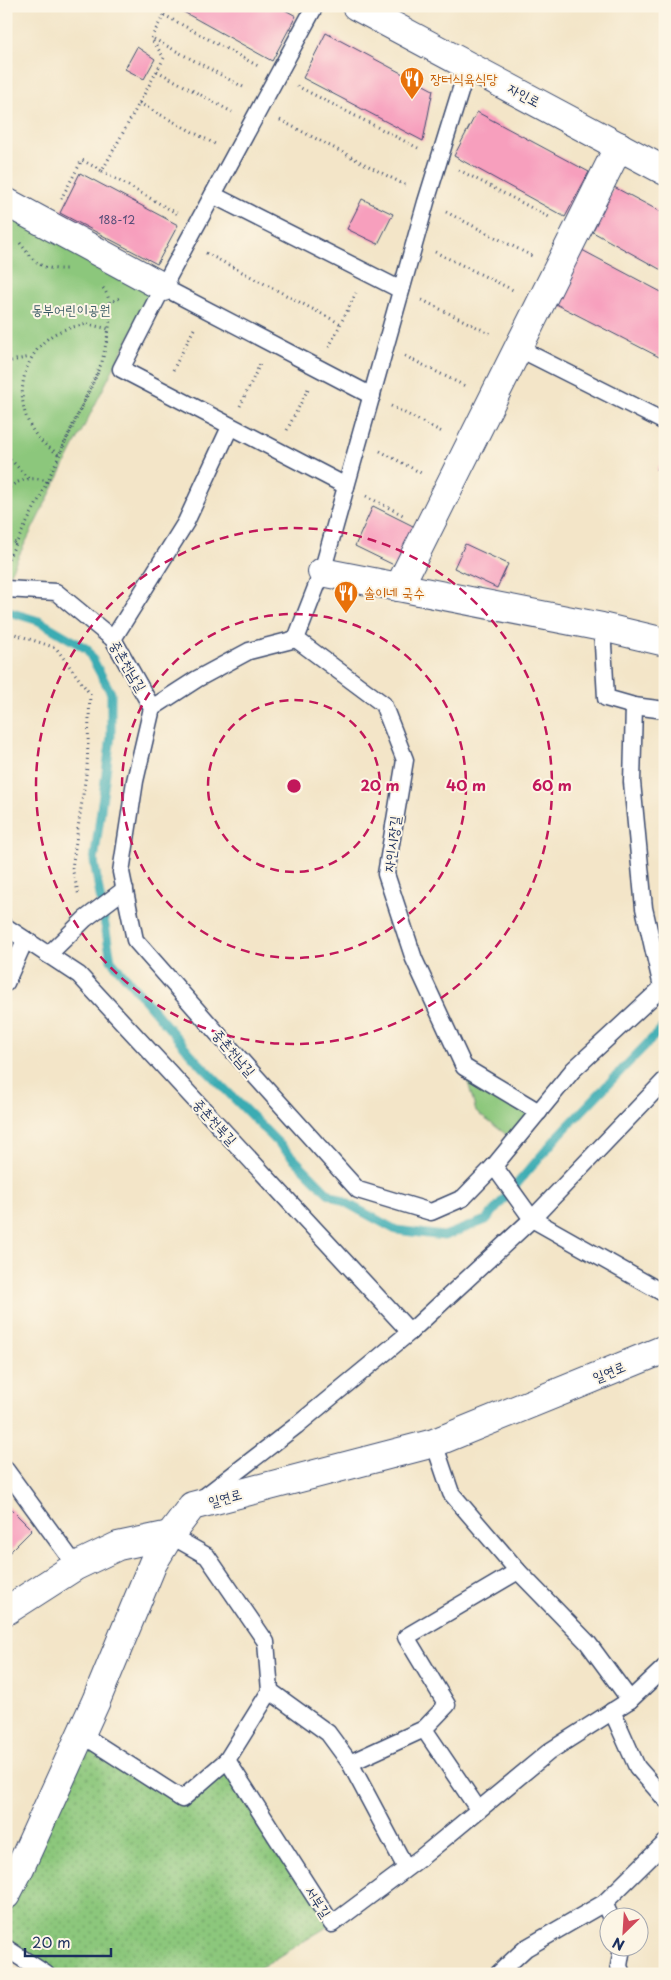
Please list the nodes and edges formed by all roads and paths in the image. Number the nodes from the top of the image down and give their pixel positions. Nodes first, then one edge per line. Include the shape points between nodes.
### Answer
1 (169, 6) edge
2 (315, 6) edge
3 (356, 6) edge
4 (164, 15) junction
5 (151, 38) junction
6 (468, 66) junction
7 (157, 71) junction
8 (278, 76) junction
9 (140, 103) junction
10 (259, 111) junction
11 (619, 146) junction
12 (235, 155) junction
13 (439, 159) junction
14 (102, 171) junction
15 (665, 171) edge
16 (410, 188) dead end
17 (213, 195) junction
18 (6, 202) edge
19 (426, 202) junction
20 (47, 225) junction
21 (197, 225) junction
22 (576, 231) junction
23 (14, 236) dead end
24 (415, 242) junction
25 (187, 244) junction
26 (557, 269) junction
27 (76, 271) dead end
28 (366, 273) junction
29 (100, 284) dead end
30 (163, 287) junction
31 (401, 290) junction
32 (540, 303) junction
33 (204, 309) junction
34 (341, 324) junction
35 (109, 329) junction
36 (270, 343) junction
37 (386, 346) junction
38 (518, 348) junction
39 (31, 357) junction
40 (6, 362) edge
41 (318, 368) junction
42 (162, 391) junction
43 (372, 396) junction
44 (492, 399) junction
45 (665, 422) edge
46 (230, 427) junction
47 (359, 441) junction
48 (469, 446) junction
49 (277, 451) junction
50 (59, 455) junction
51 (6, 457) edge
52 (28, 481) dead end
53 (47, 481) junction
54 (346, 486) junction
55 (448, 487) junction
56 (6, 491) edge
57 (428, 527) junction
58 (6, 536) edge
59 (16, 544) junction
60 (6, 563) edge
61 (322, 572) junction
62 (399, 587) junction
63 (6, 589) edge
64 (602, 627) junction
65 (6, 632) edge
66 (113, 639) junction
67 (296, 639) junction
68 (665, 642) edge
69 (634, 706) junction
70 (152, 708) junction
71 (665, 710) edge
72 (125, 890) junction
73 (85, 919) junction
74 (6, 927) edge
75 (26, 940) junction
76 (48, 955) junction
77 (6, 983) edge
78 (664, 986) edge
79 (665, 1080) edge
80 (538, 1112) junction
81 (494, 1166) junction
82 (532, 1219) junction
83 (665, 1294) edge
84 (410, 1332) junction
85 (665, 1348) edge
86 (434, 1443) junction
87 (6, 1470) edge
88 (192, 1506) junction
89 (170, 1535) junction
90 (76, 1566) junction
91 (518, 1571) junction
92 (6, 1611) edge
93 (665, 1667) edge
94 (270, 1691) junction
95 (630, 1700) junction
96 (612, 1711) junction
97 (424, 1729) junction
98 (80, 1734) junction
99 (226, 1760) junction
100 (350, 1763) junction
101 (665, 1799) edge
102 (478, 1809) junction
103 (665, 1843) edge
104 (13, 1866) edge
105 (406, 1868) junction
106 (6, 1894) edge
107 (604, 1902) junction
108 (607, 1908) edge
109 (6, 1948) edge
110 (621, 1958) edge
111 (46, 1974) edge
112 (498, 1974) edge
113 (622, 1974) edge

1 - 4 path
2 - 8 lane
3 - 6 street, 자인로
4 - 5 path
4 - 8 path
5 - 7 path via 164,58
5 - 10 path
6 - 11 street, 자인로
6 - 13 lane
7 - 9 path
7 - 10 path
8 - 10 lane
8 - 13 path
9 - 12 path
9 - 14 path
10 - 12 lane
10 - 16 path
11 - 15 street, 자인로
11 - 22 street
12 - 17 lane
13 - 19 lane
13 - 22 path
14 - 20 path via 82,160
14 - 21 path
17 - 21 lane
17 - 28 lane
18 - 20 street
19 - 24 lane
19 - 26 path
20 - 30 street
21 - 25 lane
22 - 26 street
23 - 27 path via 32,259 49,269
24 - 31 lane
24 - 32 path
25 - 30 lane
25 - 34 path
26 - 32 street
28 - 31 lane
28 - 34 path
29 - 35 path via 109,302
30 - 33 lane
30 - 42 lane via 121,369
31 - 37 lane
31 - 38 path
32 - 38 street
33 - 36 lane
33 - 42 path
34 - 41 path
35 - 39 path via 87,324 65,328 46,340
35 - 50 path via 102,362
36 - 41 lane
36 - 46 path
37 - 43 lane
37 - 44 path
38 - 44 street
38 - 45 lane
39 - 40 path
39 - 50 path via 23,378 22,401 28,423 41,441
41 - 43 lane
41 - 49 path
42 - 46 lane
43 - 47 lane
43 - 48 path
44 - 48 street
46 - 49 lane
46 - 66 lane via 186,522
47 - 54 lane
47 - 55 path
48 - 55 street
49 - 54 lane
50 - 53 path
51 - 52 path
53 - 56 path via 31,478
53 - 59 path
54 - 57 path
54 - 61 lane
55 - 57 street
57 - 62 street
58 - 59 path
59 - 60 path
61 - 62 street
61 - 67 lane
62 - 64 street
63 - 66 lane, 중촌천남길 via 56,592
64 - 68 street
64 - 69 lane via 606,698
65 - 73 path via 56,648 90,694 87,768 72,868
66 - 70 lane, 중촌천남길
67 - 70 lane via 249,651
67 - 80 lane, 자인시장길 via 383,704 405,760 386,874 414,959 464,1067
69 - 71 lane
69 - 78 lane via 632,782 644,908
70 - 72 lane, 중촌천남길 via 135,781 121,872
72 - 73 lane
72 - 81 lane, 중촌천남길 via 136,940 358,1190 431,1212 463,1198
73 - 76 lane
74 - 75 lane, 중촌천북길
75 - 76 lane, 중촌천북길
75 - 77 lane
76 - 84 lane, 중촌천북길 via 79,975
78 - 80 lane, 중촌천남길 via 573,1070
79 - 82 lane
80 - 81 lane, 중촌천남길
81 - 82 lane
82 - 83 lane
82 - 84 lane
84 - 88 lane
85 - 86 street, 일연로
86 - 88 street, 일연로
86 - 91 lane via 450,1493
87 - 90 lane
88 - 89 street, 일연로
89 - 90 street via 118,1546
89 - 94 lane via 207,1556 266,1642
89 - 98 street, 일연로 via 153,1562
90 - 92 street
91 - 95 lane via 588,1643
91 - 97 lane via 406,1637 447,1705
93 - 95 lane, 서부길
94 - 99 lane
94 - 100 lane via 328,1733
95 - 96 lane, 서부길
96 - 101 lane via 637,1767
96 - 102 lane, 서부길 via 550,1751
97 - 100 lane
97 - 102 lane
98 - 99 lane via 182,1799
98 - 104 street, 일연로
99 - 105 lane, 서부길 via 332,1924
100 - 105 lane
102 - 105 lane, 서부길
103 - 107 lane
104 - 106 street, 일연로
107 - 108 lane
107 - 112 lane via 526,1948
109 - 111 lane
110 - 113 lane

